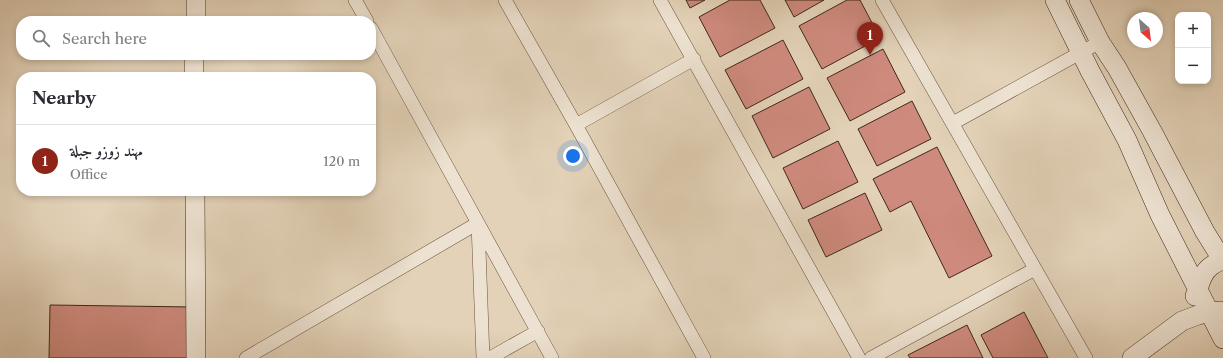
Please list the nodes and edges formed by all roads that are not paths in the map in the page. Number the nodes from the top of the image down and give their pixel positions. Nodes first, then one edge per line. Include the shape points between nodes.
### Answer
1 (196, 0) edge
2 (355, 0) edge
3 (505, 0) edge
4 (660, 0) edge
5 (882, 0) edge
6 (1055, 0) edge
7 (1079, 0) edge
8 (196, 16) edge
9 (364, 16) edge
10 (376, 37) edge
11 (1100, 42) junction
12 (1081, 52) junction
13 (694, 59) junction
14 (194, 60) edge
15 (194, 72) edge
16 (953, 123) junction
17 (576, 125) junction
18 (195, 196) edge
19 (478, 223) junction
20 (1223, 261) edge
21 (1035, 269) junction
22 (1198, 289) junction
23 (1216, 311) edge
24 (1182, 321) junction
25 (538, 331) junction
26 (1223, 339) edge
27 (196, 358) edge
28 (246, 358) edge
29 (483, 358) edge
30 (490, 358) edge
31 (552, 358) edge
32 (704, 358) edge
33 (859, 358) edge
34 (871, 358) edge
35 (1086, 358) edge
36 (1132, 358) edge

1 - 8 main road
2 - 9 street
3 - 17 street
4 - 13 street
5 - 16 street
6 - 12 main road
7 - 11 main road
10 - 19 street
11 - 12 street
11 - 20 main road via 1142,112
12 - 16 street
12 - 22 main road via 1127,140 1160,215
13 - 17 street
13 - 33 street
14 - 15 main road
16 - 21 street
17 - 32 street
18 - 27 main road
19 - 25 street
19 - 28 street
19 - 29 street
20 - 22 main road via 1213,264 1206,271
21 - 34 street
21 - 35 street
22 - 23 main road
22 - 24 main road
23 - 24 main road
23 - 26 main road
24 - 36 main road
25 - 30 street
25 - 31 street

